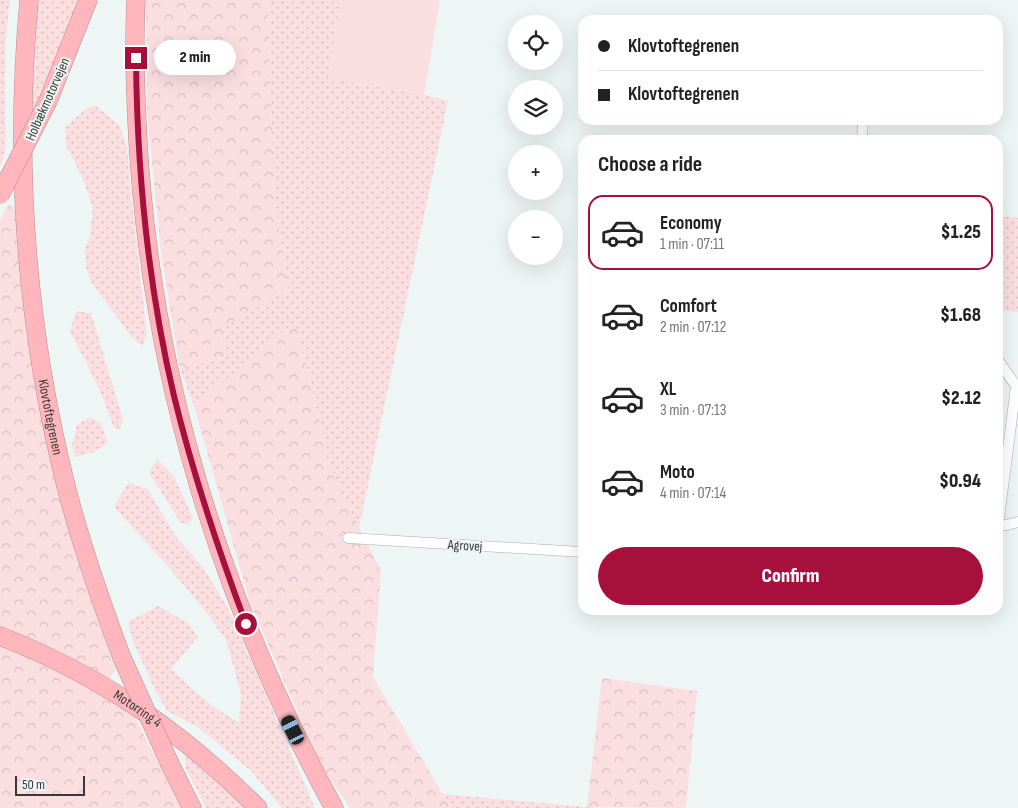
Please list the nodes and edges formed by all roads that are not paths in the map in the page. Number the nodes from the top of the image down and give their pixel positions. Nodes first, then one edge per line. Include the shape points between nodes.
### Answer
1 (29, 0) edge
2 (88, 0) edge
3 (136, 0) edge
4 (0, 195) edge
5 (1003, 367) edge
6 (1003, 488) edge
7 (1018, 522) edge
8 (1003, 526) edge
9 (348, 538) dead end
10 (578, 552) edge
11 (0, 636) edge
12 (192, 808) edge
13 (258, 808) edge
14 (334, 808) edge

1 - 12 highway, Klovtoftegrenen, bridge via 23,93 24,198 39,355 53,430 66,487 100,599 122,658
2 - 4 highway, Holbækmotorvejen, bridge via 48,101
3 - 14 highway via 136,104 143,202 152,278 174,396 208,516 246,624 286,716
5 - 6 street via 1016,386
7 - 8 street
9 - 10 street, Agrovej
11 - 13 highway, Motorring 4 via 116,692 169,728

